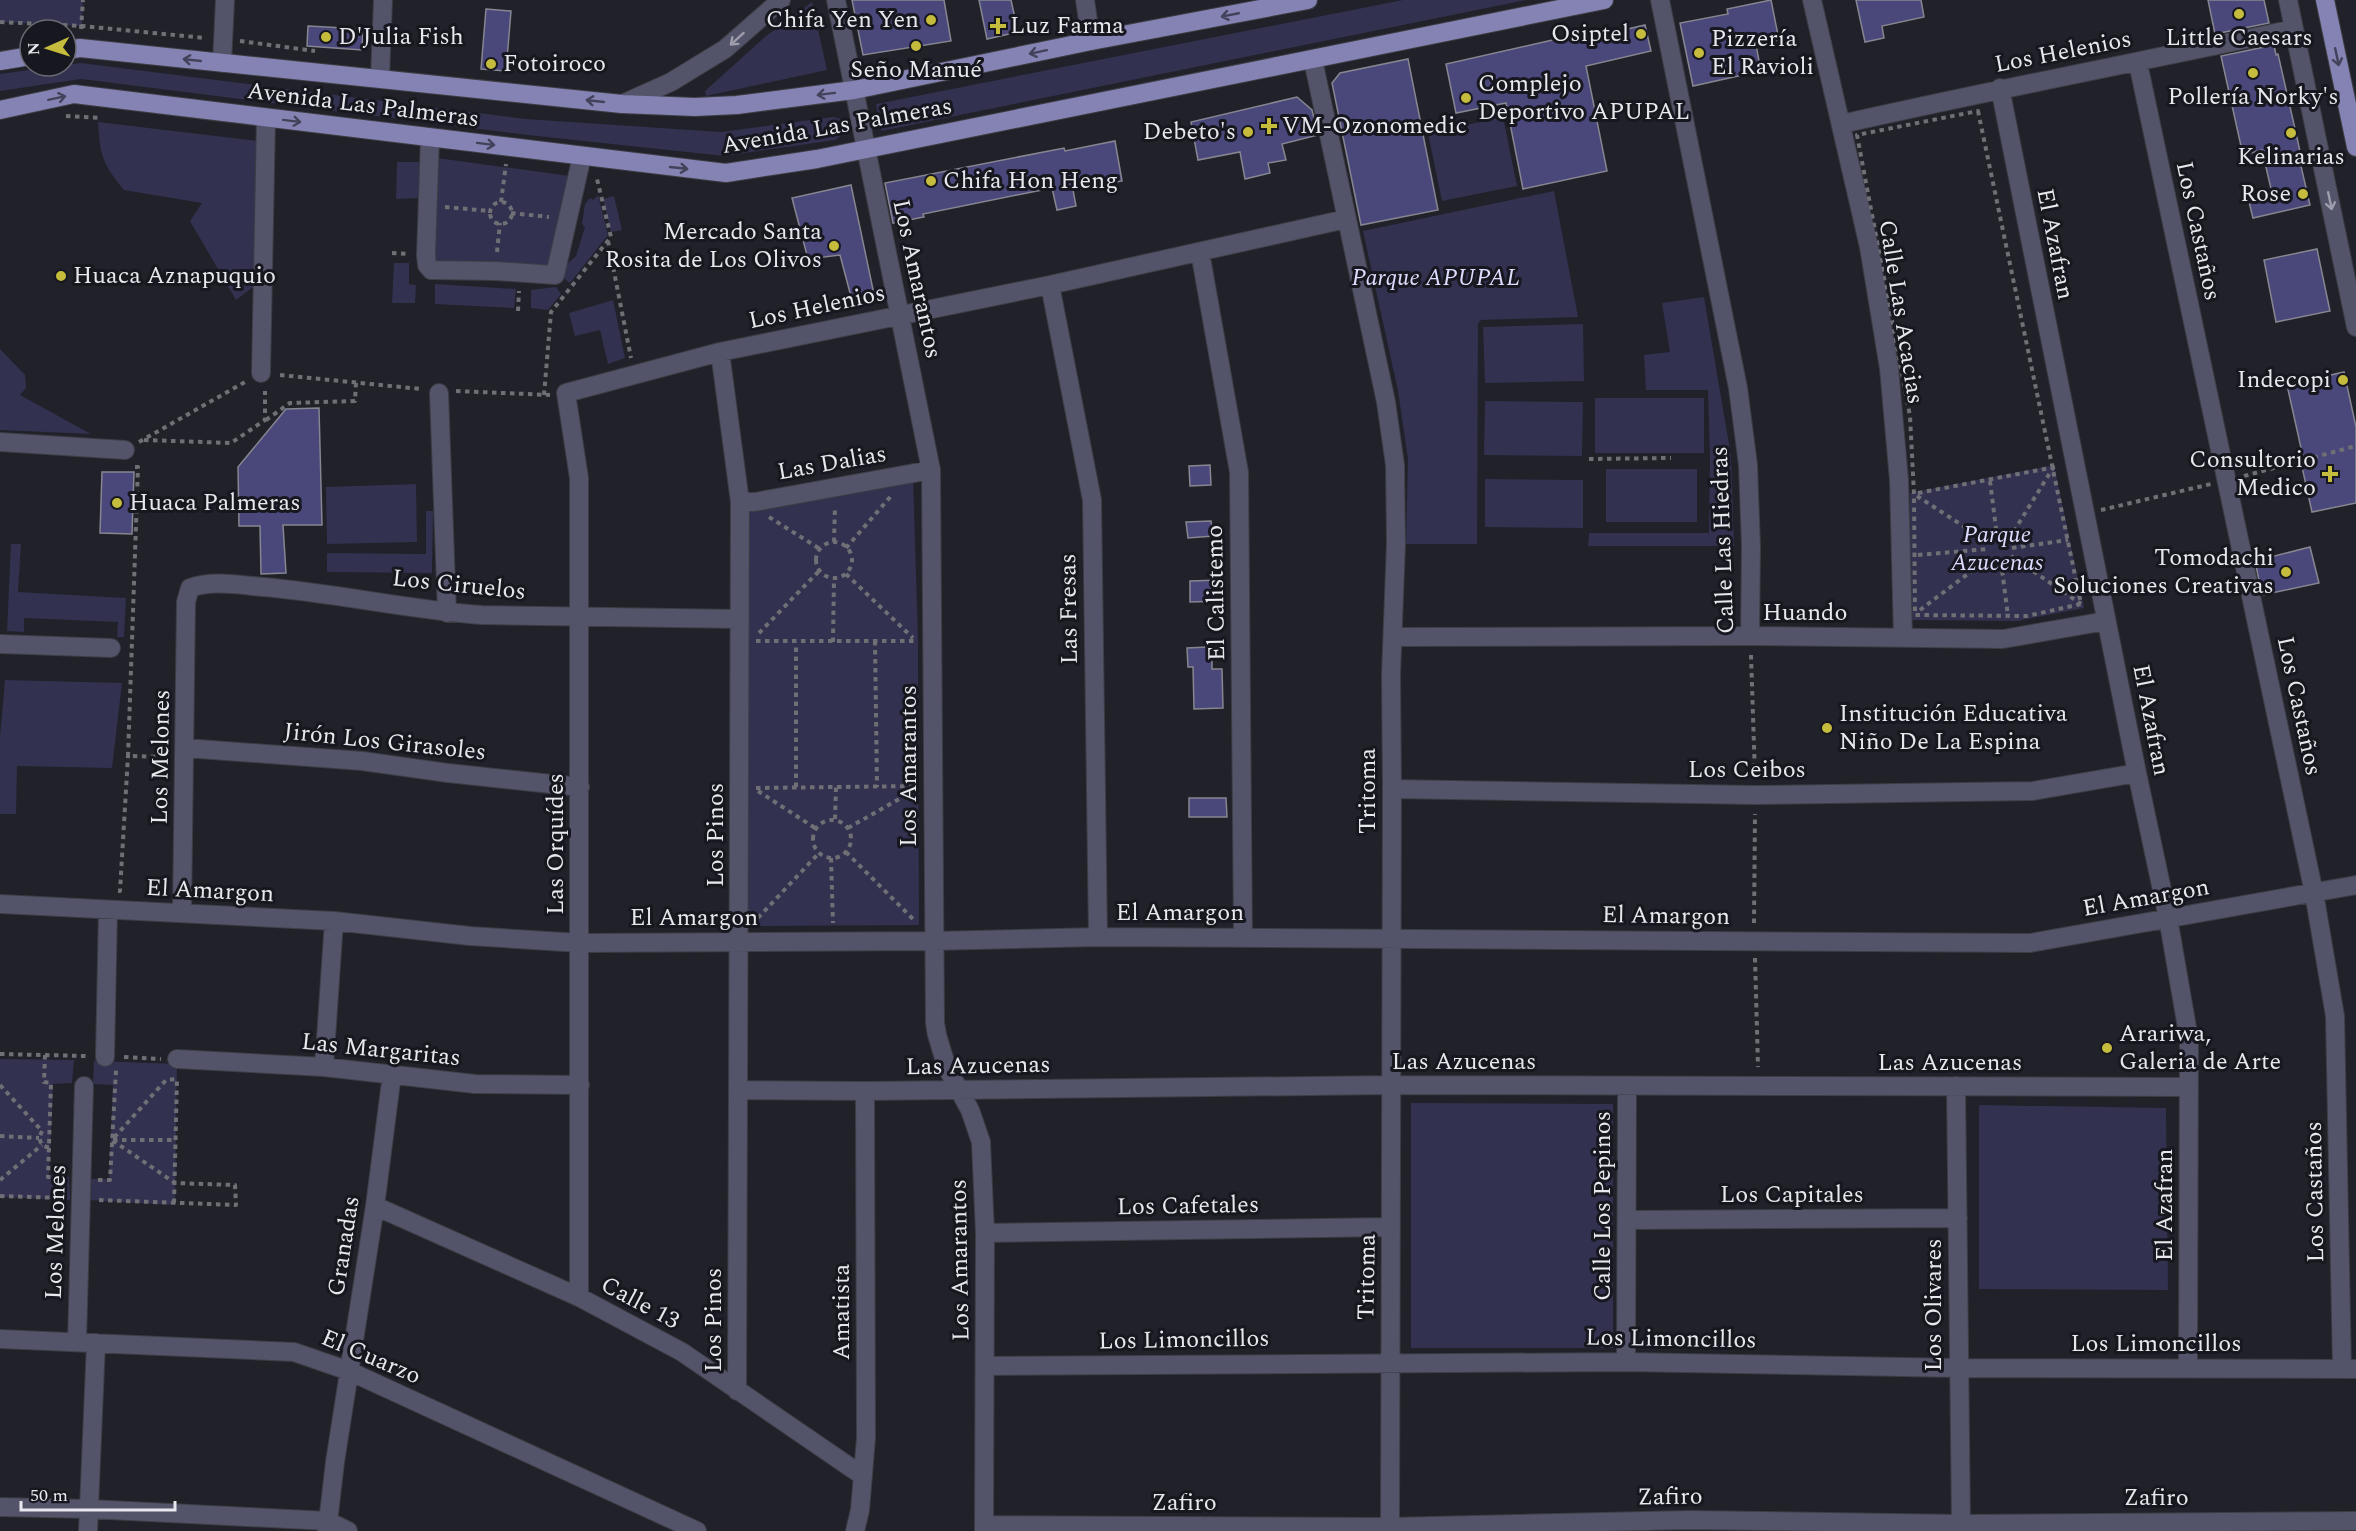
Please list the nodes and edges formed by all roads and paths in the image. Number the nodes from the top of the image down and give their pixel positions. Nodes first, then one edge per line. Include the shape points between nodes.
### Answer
1 (83, 0) edge
2 (225, 0) edge
3 (383, 0) edge
4 (781, 0) edge
5 (836, 0) edge
6 (1085, 0) edge
7 (1308, 0) edge
8 (1604, 0) edge
9 (1660, 0) edge
10 (1812, 0) edge
11 (2288, 0) edge
12 (2325, 0) edge
13 (0, 22) edge
14 (82, 26) junction
15 (2294, 29) junction
16 (78, 36) edge
17 (223, 39) junction
18 (1091, 41) junction
19 (78, 49) edge
20 (325, 52) dead end
21 (18, 58) edge
22 (1313, 60) junction
23 (0, 61) edge
24 (222, 63) junction
25 (2138, 63) junction
26 (380, 78) junction
27 (2000, 88) junction
28 (854, 90) junction
29 (622, 104) junction
30 (0, 110) edge
31 (64, 116) dead end
32 (100, 118) dead end
33 (266, 118) junction
34 (1842, 124) junction
35 (430, 137) junction
36 (509, 147) junction
37 (2356, 147) edge
38 (866, 149) junction
39 (582, 156) junction
40 (601, 158) junction
41 (501, 202) junction
42 (429, 206) junction
43 (490, 211) junction
44 (511, 213) junction
45 (569, 219) junction
46 (1346, 219) junction
47 (500, 223) junction
48 (608, 241) junction
49 (1200, 252) junction
50 (496, 271) junction
51 (1050, 285) junction
52 (900, 314) junction
53 (2356, 327) edge
54 (720, 351) junction
55 (631, 360) dead end
56 (263, 373) junction
57 (356, 382) junction
58 (438, 391) junction
59 (566, 393) junction
60 (544, 395) junction
61 (265, 420) junction
62 (143, 440) junction
63 (0, 442) edge
64 (126, 458) junction
65 (1671, 458) dead end
66 (1589, 459) dead end
67 (2074, 463) junction
68 (2053, 468) junction
69 (931, 470) junction
70 (910, 474) junction
71 (1990, 481) junction
72 (836, 487) junction
73 (1914, 494) junction
74 (740, 502) junction
75 (765, 514) dead end
76 (1997, 536) dead end
77 (2009, 539) dead end
78 (2068, 540) junction
79 (834, 542) junction
80 (1988, 542) dead end
81 (846, 548) junction
82 (2012, 548) dead end
83 (820, 549) junction
84 (1987, 549) dead end
85 (1915, 555) junction
86 (2011, 556) dead end
87 (1989, 558) dead end
88 (2001, 562) dead end
89 (819, 571) junction
90 (846, 574) junction
91 (834, 579) junction
92 (186, 602) joint
93 (2081, 604) junction
94 (447, 613) junction
95 (1915, 615) junction
96 (2008, 616) junction
97 (581, 618) junction
98 (740, 619) junction
99 (2106, 621) junction
100 (915, 629) dead end
101 (1750, 636) junction
102 (1394, 637) junction
103 (1903, 637) junction
104 (924, 641) junction
105 (833, 642) junction
106 (875, 642) junction
107 (796, 643) junction
108 (0, 644) edge
109 (111, 648) dead end
110 (916, 652) dead end
111 (186, 748) junction
112 (128, 756) junction
113 (165, 758) dead end
114 (2137, 773) junction
115 (916, 775) dead end
116 (934, 785) junction
117 (580, 787) junction
118 (796, 787) junction
119 (836, 787) junction
120 (877, 787) junction
121 (916, 788) junction
122 (1392, 789) junction
123 (1755, 795) junction
124 (916, 801) dead end
125 (835, 819) junction
126 (815, 828) junction
127 (848, 828) junction
128 (846, 852) junction
129 (819, 853) junction
130 (831, 858) junction
131 (2356, 885) edge
132 (120, 891) dead end
133 (2314, 893) junction
134 (0, 904) edge
135 (108, 910) junction
136 (916, 911) dead end
137 (182, 913) junction
138 (2168, 918) junction
139 (334, 921) junction
140 (904, 922) dead end
141 (916, 922) junction
142 (822, 923) dead end
143 (764, 924) dead end
144 (1098, 937) junction
145 (1243, 937) junction
146 (1392, 938) junction
147 (933, 941) junction
148 (1754, 941) junction
149 (740, 942) junction
150 (580, 943) junction
151 (45, 1055) dead end
152 (177, 1059) joint
153 (110, 1063) joint
154 (324, 1067) junction
155 (392, 1074) junction
156 (177, 1079) junction
157 (580, 1084) junction
158 (0, 1085) edge
159 (1392, 1085) junction
160 (84, 1086) dead end
161 (1627, 1086) junction
162 (1956, 1086) junction
163 (1759, 1087) junction
164 (2189, 1087) junction
165 (740, 1090) junction
166 (958, 1090) junction
167 (865, 1091) junction
168 (50, 1128) junction
169 (42, 1131) junction
170 (0, 1136) edge
171 (39, 1138) junction
172 (112, 1140) junction
173 (176, 1140) junction
174 (42, 1145) junction
175 (49, 1148) junction
176 (0, 1180) edge
177 (110, 1180) dead end
178 (175, 1183) junction
179 (0, 1196) edge
180 (73, 1199) junction
181 (174, 1203) junction
182 (375, 1206) junction
183 (1958, 1218) junction
184 (1627, 1220) junction
185 (1391, 1227) junction
186 (985, 1233) junction
187 (579, 1297) junction
188 (0, 1340) edge
189 (87, 1343) junction
190 (1390, 1362) junction
191 (1626, 1362) junction
192 (985, 1366) junction
193 (1958, 1368) junction
194 (2188, 1368) junction
195 (2349, 1368) edge
196 (349, 1371) junction
197 (737, 1391) junction
198 (863, 1476) junction
199 (0, 1508) edge
200 (89, 1509) junction
201 (2356, 1521) edge
202 (1961, 1524) junction
203 (328, 1526) edge
204 (1689, 1526) edge
205 (2332, 1526) edge
206 (984, 1528) edge
207 (1252, 1529) edge
208 (1390, 1529) edge
209 (88, 1531) edge
210 (348, 1531) edge
211 (697, 1531) edge
212 (855, 1531) edge

1 - 14 path
2 - 17 street
3 - 26 street
4 -> 29 street via 725,50 671,82
5 - 28 street, Los Amarantos
6 - 18 street
7 -> 18 main road, Avenida Las Palmeras
8 - 22 main road, Avenida Las Palmeras
9 - 101 street, Calle Las Hiedras via 1738,388 1749,496
10 - 34 street, Calle Las Acacias
11 - 15 street
12 -> 37 main road
13 - 14 path
14 - 16 path
14 - 17 path
15 - 25 street, Los Helenios
15 -> 53 street
17 - 20 path
17 - 24 street
18 -> 28 main road, Avenida Las Palmeras
24 -> 19 main road, Avenida Las Palmeras
21 - 23 main road
22 - 38 main road, Avenida Las Palmeras
22 - 46 street, Tritoma
24 - 26 main road, Avenida Las Palmeras
25 - 27 street, Los Helenios
25 - 133 street, Los Castaños
29 -> 26 main road, Avenida Las Palmeras
27 - 34 street, Los Helenios
27 - 67 street, El Azafran
28 -> 29 main road, Avenida Las Palmeras via 737,105
28 - 38 street, Los Amarantos
30 -> 33 main road, Avenida Las Palmeras via 74,94
31 - 32 path
33 -> 35 main road, Avenida Las Palmeras
33 - 56 street
34 - 103 street, Calle Las Acacias via 1869,247 1889,368 1899,480
35 -> 36 main road, Avenida Las Palmeras
35 - 42 street
36 - 39 main road, Avenida Las Palmeras
36 - 41 path
40 -> 38 main road, Avenida Las Palmeras via 726,173
38 - 52 street, Los Amarantos
39 - 40 main road, Avenida Las Palmeras
39 - 45 street
40 - 48 path via 597,180 611,237
41 - 43 path
41 - 44 path via 508,204
42 - 43 path
42 - 50 street via 428,268
43 - 47 path via 492,219
44 - 45 path
44 - 47 path via 508,220
45 - 50 street via 555,275
46 - 49 street, Los Helenios
46 - 102 street, Tritoma via 1386,402 1395,465
47 - 50 path
48 - 55 path
48 - 60 path via 551,312
49 - 51 street, Los Helenios
49 - 145 street, El Calistemo via 1239,472
51 - 52 street, Los Helenios
51 - 144 street, Las Fresas via 1092,500
52 - 54 street, Los Helenios
52 - 69 street, Los Amarantos
54 - 59 street, Los Helenios
54 - 74 street, Los Pinos
56 - 57 path
56 - 61 path
56 - 62 path
57 - 58 path
57 - 61 path via 355,401 290,403
58 - 60 path
58 - 94 street
59 - 60 path
59 - 97 street, Las Orquídes via 579,478
61 - 62 path via 231,443
62 - 64 path
63 - 64 street
64 - 112 path via 138,467
65 - 66 path
67 - 68 path
67 - 99 street, El Azafran
68 - 71 path
68 - 73 path via 1978,111 1857,135 1910,416
68 - 77 path
68 - 78 path
69 - 70 street, Las Dalias
69 - 104 street, Los Amarantos
70 - 72 street, Las Dalias
70 - 81 path
71 - 73 path
71 - 76 path
72 - 74 street, Las Dalias
72 - 79 path
73 - 80 path
73 - 85 path
74 - 98 street, Los Pinos
75 - 83 path
78 - 82 path
78 - 93 path
79 - 81 path
79 - 83 path
81 - 90 path via 852,564
83 - 89 path via 816,560
84 - 85 path
85 - 95 path
86 - 93 path
87 - 95 path
88 - 96 path
89 - 91 path
89 - 107 path via 751,641
90 - 91 path
90 - 104 path
91 - 105 path
92 - 94 street, Los Ciruelos via 190,588 211,583 308,591
92 - 111 street, Los Melones
93 - 96 path
93 - 99 path
94 - 97 street, Los Ciruelos
95 - 96 path
97 - 98 street, Los Ciruelos
97 - 117 street, Las Orquídes
98 - 149 street, Los Pinos
99 - 103 street, Huando via 2002,639
99 - 114 street, El Azafran
100 - 104 path
101 - 102 street, Huando
101 - 103 street, Huando
101 - 123 path, Calle Las Hiedras
102 - 122 street, Tritoma
104 - 106 path
104 - 110 path
104 - 116 street, Los Amarantos
105 - 106 path
105 - 107 path
106 - 120 path
107 - 118 path
108 - 109 street
111 - 117 street, Jirón Los Girasoles via 362,761
111 - 137 street, Los Melones
112 - 113 path
112 - 132 path
114 - 123 street, Los Ceibos via 2033,791
114 - 138 street, El Azafran
115 - 121 path
116 - 121 path
116 - 147 street, Los Amarantos
117 - 150 street, Las Orquídes
118 - 119 path
118 - 126 path via 753,788
119 - 120 path
119 - 125 path
120 - 121 path
121 - 124 path
121 - 127 path
122 - 123 street, Los Ceibos
122 - 146 street, Tritoma
123 - 148 path, Calle Las Hiedras
125 - 126 path
125 - 127 path
126 - 129 path via 812,841
127 - 128 path via 851,841
128 - 130 path
128 - 141 path
129 - 130 path
129 - 143 path via 752,924
130 - 142 path via 833,923
131 - 133 street, El Amargon
133 - 138 street, El Amargon
133 - 195 street, Los Castaños via 2335,1016
134 - 135 street, El Amargon
135 - 137 street, El Amargon
135 - 153 street
136 - 141 path
137 - 139 street, El Amargon
138 - 148 street, El Amargon via 2030,944
138 - 164 street, El Azafran via 2189,1040
139 - 150 street, El Amargon
139 - 154 street
140 - 141 path
141 - 147 path
144 - 145 street, El Amargon
144 - 147 street, El Amargon
145 - 146 street, El Amargon
146 - 148 street, El Amargon
146 - 159 street, Tritoma
147 - 149 street, El Amargon
147 - 166 street, Los Amarantos via 937,1035
148 - 163 path, Calle Las Hiedras
149 - 150 street, El Amargon
149 - 165 street, Los Pinos
150 - 157 street, Las Orquídes
151 - 168 path via 44,1082 51,1083
152 - 154 street, Las Margaritas
152 - 156 path
153 - 172 path
154 - 155 street, Las Margaritas
155 - 157 street, Las Margaritas via 475,1084
155 - 182 street, Granadas
156 - 172 path via 166,1080
156 - 173 path
157 - 187 street, Las Orquídes
158 - 169 path
159 - 161 street, Las Azucenas
159 - 166 street, Las Azucenas
159 - 185 street, Tritoma
160 - 180 street, Los Melones
161 - 163 street, Las Azucenas
161 - 184 street, Calle Los Pepinos
162 - 163 street, Las Azucenas
162 - 164 street, Las Azucenas
162 - 183 street, Los Olivares
164 - 194 street, El Azafran
165 - 167 street, Las Azucenas
165 - 197 street, Los Pinos
166 - 167 street, Las Azucenas
166 - 186 street, Los Amarantos via 981,1142
167 - 198 street, Amatista via 867,1438
168 - 169 path
168 - 175 path
169 - 171 path
170 - 171 path
171 - 174 path
172 - 173 path
172 - 177 path
172 - 178 path
173 - 178 path
174 - 175 path
174 - 176 path
175 - 180 path via 48,1177 67,1178
178 - 181 path
178 - 181 path via 235,1185 236,1205
179 - 180 path
180 - 181 path
180 - 189 street, Los Melones
182 - 187 street, Calle 13
182 - 196 street, Granadas
183 - 184 street, Los Capitales
183 - 193 street, Los Olivares
184 - 191 street, Calle Los Pepinos
185 - 186 street, Los Cafetales
185 - 190 street, Tritoma
186 - 192 street, Los Amarantos
187 - 197 street, Calle 13 via 682,1353
188 - 189 street, El Cuarzo
189 - 196 street, El Cuarzo via 294,1352
189 - 200 street, Los Melones
190 - 191 street, Los Limoncillos
190 - 192 street, Los Limoncillos
190 - 208 street, Tritoma
191 - 193 street, Los Limoncillos
192 - 206 street, Los Amarantos
193 - 194 street, Los Limoncillos
193 - 202 street, Los Olivares
194 - 195 street, Los Limoncillos
196 - 203 street, Granadas
196 - 211 street, El Cuarzo
197 - 198 street, Calle 13
198 - 212 street, Amatista
199 - 200 street
200 - 203 street
200 - 209 street, Los Melones
201 - 205 street, Zafiro
202 - 204 street, Zafiro
202 - 205 street, Zafiro
203 - 210 street
204 - 208 street, Zafiro
206 - 207 street, Zafiro
207 - 208 street, Zafiro

